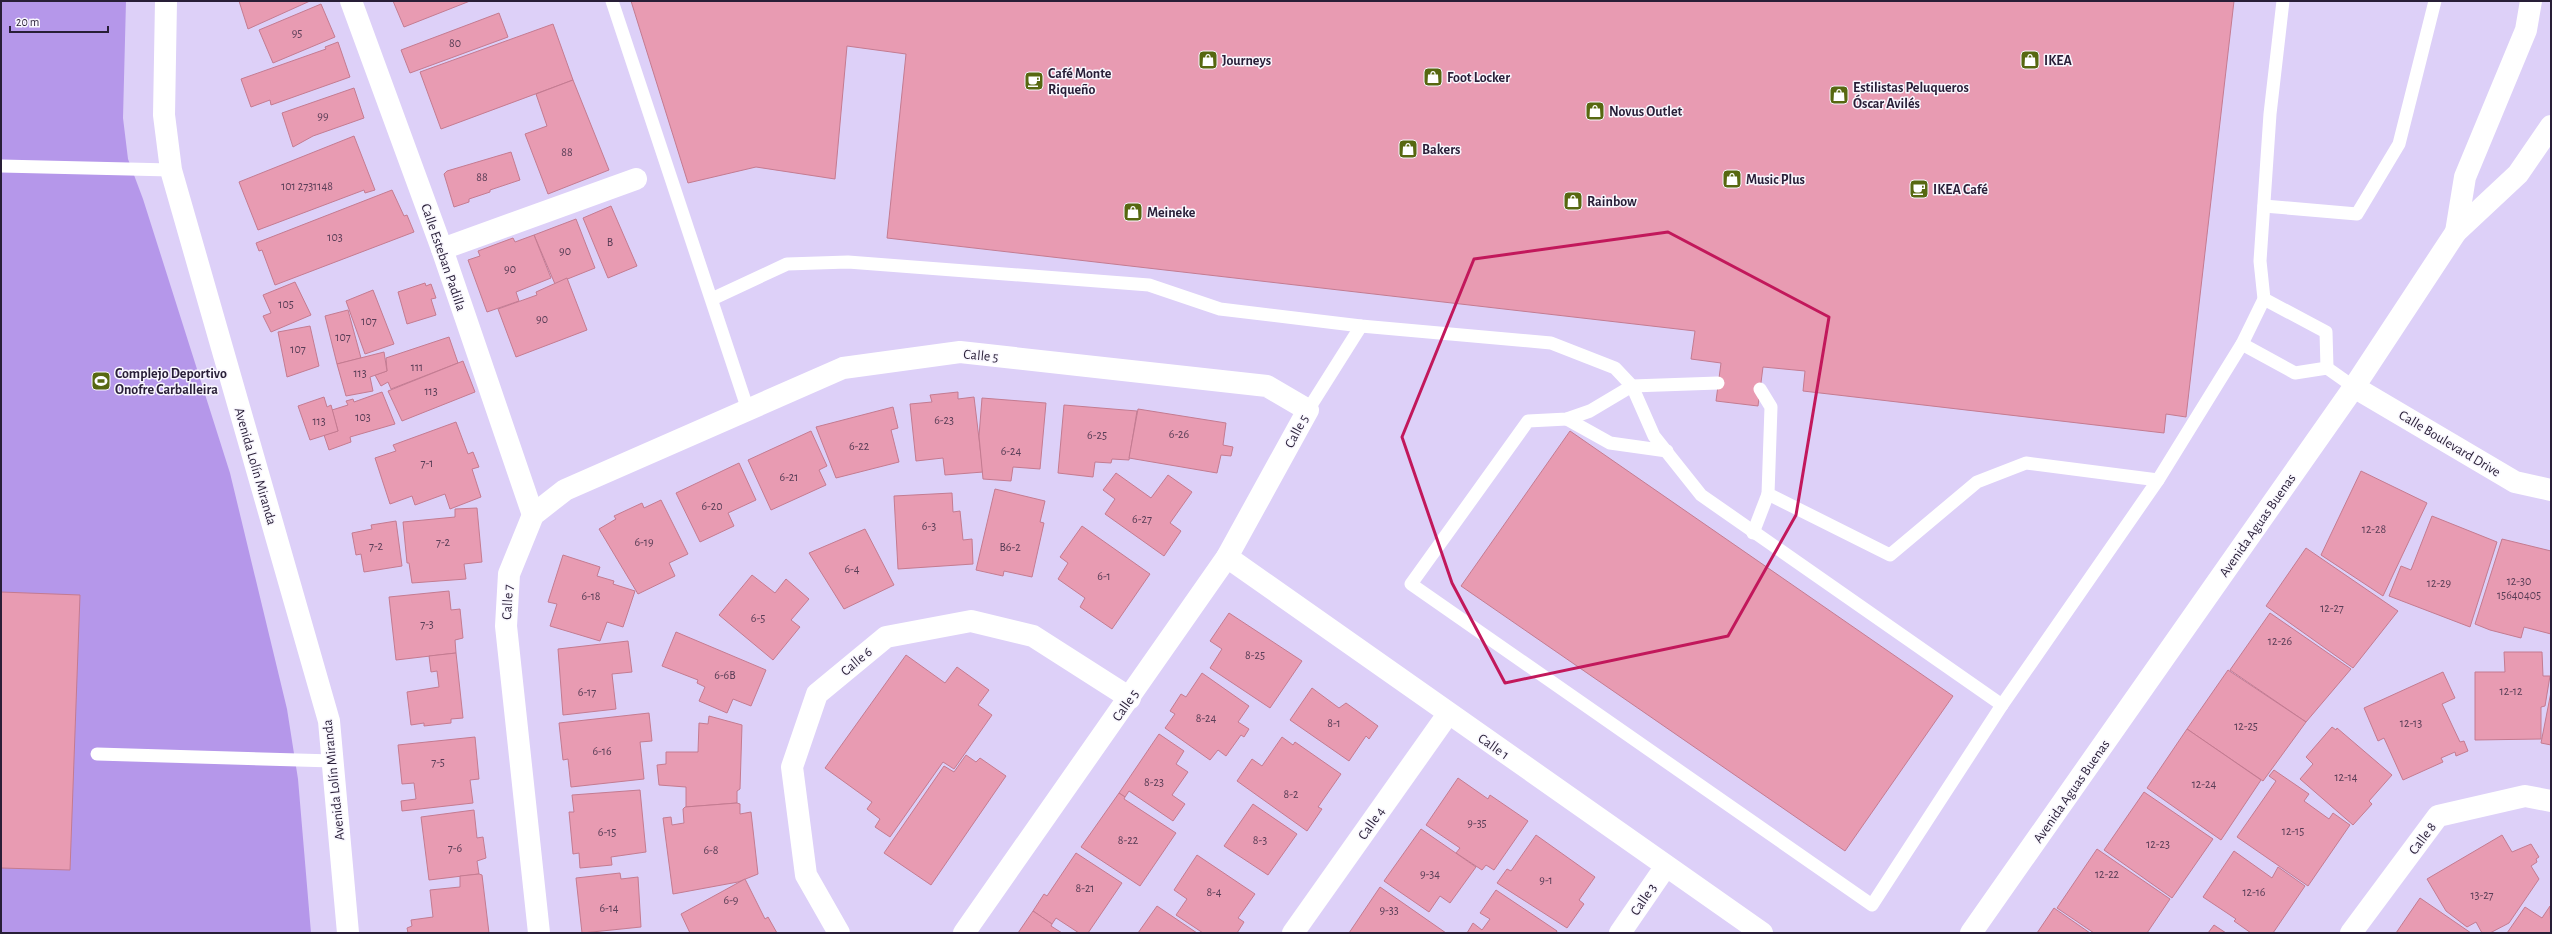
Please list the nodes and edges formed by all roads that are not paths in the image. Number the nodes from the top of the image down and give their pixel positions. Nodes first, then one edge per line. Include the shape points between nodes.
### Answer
1 (166, 1) edge
2 (351, 1) edge
3 (612, 1) edge
4 (2284, 1) edge
5 (2435, 1) edge
6 (2531, 1) edge
7 (2551, 126) edge
8 (1, 166) edge
9 (171, 170) junction
10 (636, 179) dead end
11 (2264, 206) junction
12 (2456, 232) junction
13 (442, 249) junction
14 (712, 299) junction
15 (2264, 299) junction
16 (1361, 326) junction
17 (2242, 344) junction
18 (2327, 368) junction
19 (1718, 383) dead end
20 (1632, 386) junction
21 (2354, 386) junction
22 (1760, 389) dead end
23 (748, 410) junction
24 (1308, 410) junction
25 (1567, 419) junction
26 (1667, 451) junction
27 (2158, 480) junction
28 (2551, 490) edge
29 (1768, 494) junction
30 (533, 515) junction
31 (1753, 532) junction
32 (1227, 557) junction
33 (1130, 698) junction
34 (2002, 705) junction
35 (1448, 714) junction
36 (97, 754) dead end
37 (332, 761) junction
38 (2551, 801) edge
39 (1666, 866) junction
40 (348, 933) edge
41 (540, 933) edge
42 (839, 933) edge
43 (964, 933) edge
44 (1293, 933) edge
45 (1620, 933) edge
46 (1762, 933) edge
47 (1971, 933) edge
48 (2352, 933) edge

1 - 9 street, Avenida Lolín Miranda via 164,115
2 - 13 street, Calle Esteban Padilla
3 - 14 lane
4 - 11 lane via 2270,114
5 - 11 lane via 2398,144 2357,214
6 - 12 street via 2526,30 2465,177
7 - 12 street, Avenida Aguas Buenas via 2518,174
8 - 9 lane
9 - 37 street, Avenida Lolín Miranda via 329,721
10 - 13 street
11 - 15 lane via 2260,261
12 - 21 street, Avenida Aguas Buenas
13 - 30 street, Calle Esteban Padilla
14 - 16 lane via 788,264 848,262 1149,285 1220,309
14 - 23 lane
15 - 17 lane
15 - 18 lane via 2326,332
16 - 20 lane via 1551,343 1615,368
16 - 24 lane
17 - 18 lane via 2295,373
17 - 27 lane
18 - 21 lane
19 - 20 lane
20 - 25 lane via 1590,411
20 - 26 lane via 1654,436
21 - 28 street, Calle Boulevard Drive via 2515,482
21 - 47 street, Avenida Aguas Buenas
22 - 29 lane via 1771,407
23 - 24 street, Calle 5 via 843,368 960,352 1267,386
23 - 30 street, Calle 7 via 565,490
24 - 32 street, Calle 5
25 - 26 lane via 1610,443
25 - 34 lane via 1528,421 1411,584 1872,905
26 - 31 lane via 1701,495
27 - 29 lane via 2026,463 1977,482 1890,555
27 - 34 lane
29 - 31 lane
30 - 41 street, Calle 7 via 509,574 506,626
31 - 34 lane
32 - 33 street, Calle 5
32 - 35 street, Calle 1
33 - 42 street, Calle 6 via 1033,636 971,621 886,637 817,694 792,767 806,875
33 - 43 street, Calle 5
35 - 39 street, Calle 1
35 - 44 street, Calle 4
36 - 37 lane
37 - 40 street, Avenida Lolín Miranda
38 - 48 street, Calle 8 via 2524,796 2438,816
39 - 45 street, Calle 3
39 - 46 street, Calle 1

